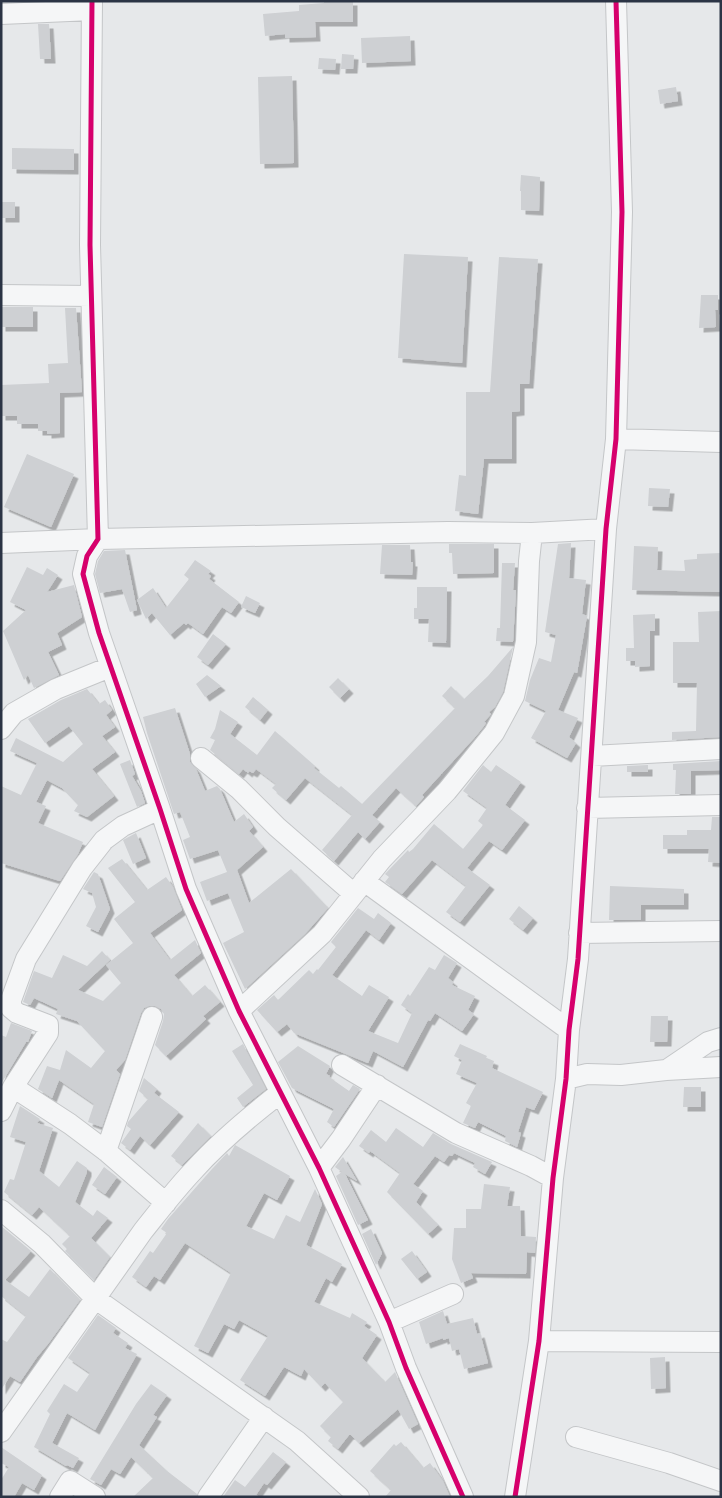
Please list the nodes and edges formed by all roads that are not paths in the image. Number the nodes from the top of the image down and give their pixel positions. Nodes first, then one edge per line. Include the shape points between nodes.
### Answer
1 (616, 1) edge
2 (92, 6) edge
3 (1, 14) edge
4 (1, 295) edge
5 (91, 296) junction
6 (616, 439) junction
7 (721, 442) edge
8 (606, 528) junction
9 (532, 533) junction
10 (98, 538) junction
11 (1, 543) edge
12 (110, 667) junction
13 (1, 729) edge
14 (721, 749) edge
15 (592, 756) junction
16 (201, 758) dead end
17 (721, 805) edge
18 (587, 808) junction
19 (160, 809) junction
20 (359, 888) junction
21 (721, 931) edge
22 (579, 933) junction
23 (239, 1011) junction
24 (152, 1017) dead end
25 (569, 1030) junction
26 (721, 1038) edge
27 (342, 1065) dead end
28 (721, 1067) edge
29 (666, 1070) junction
30 (566, 1079) junction
31 (377, 1085) junction
32 (13, 1086) junction
33 (280, 1093) junction
34 (1, 1111) edge
35 (106, 1151) junction
36 (318, 1168) junction
37 (553, 1178) junction
38 (166, 1202) junction
39 (1, 1210) edge
40 (452, 1294) dead end
41 (96, 1299) junction
42 (389, 1322) junction
43 (539, 1341) junction
44 (721, 1342) edge
45 (264, 1417) junction
46 (2, 1429) edge
47 (576, 1437) dead end
48 (721, 1481) edge
49 (60, 1497) edge
50 (96, 1497) edge
51 (208, 1497) edge
52 (359, 1497) edge
53 (462, 1497) edge
54 (515, 1497) edge

1 - 6 street via 622,212
2 - 3 street
2 - 5 street
4 - 5 street
5 - 10 street
6 - 7 street
6 - 8 street
8 - 9 street
8 - 15 street
9 - 10 street
9 - 20 street via 526,642 514,696 494,733 447,791
10 - 11 street
10 - 12 street via 87,556 83,574
12 - 13 street via 14,713
12 - 19 street
14 - 15 street
15 - 18 street
16 - 20 street via 239,789 277,828
17 - 18 street
18 - 22 street
19 - 23 street via 186,889
19 - 32 street via 123,826 104,840 82,868 26,959 11,1008 48,1025 48,1033
20 - 23 street via 322,934
20 - 25 street
21 - 22 street
22 - 25 street
23 - 33 street
24 - 35 street
25 - 30 street
26 - 29 street via 708,1042
27 - 31 street
28 - 29 street
29 - 30 street via 621,1075 587,1074
30 - 37 street
31 - 36 street
31 - 37 street via 456,1133
32 - 34 street
32 - 35 street
33 - 36 street
33 - 38 street via 193,1170
35 - 38 street
36 - 42 street
37 - 43 street
38 - 41 street
39 - 41 street via 42,1244
40 - 42 street
41 - 45 street
41 - 46 street
42 - 53 street
43 - 44 street
43 - 54 street
45 - 51 street
45 - 52 street via 297,1441
47 - 48 street
49 - 50 street via 70,1481

